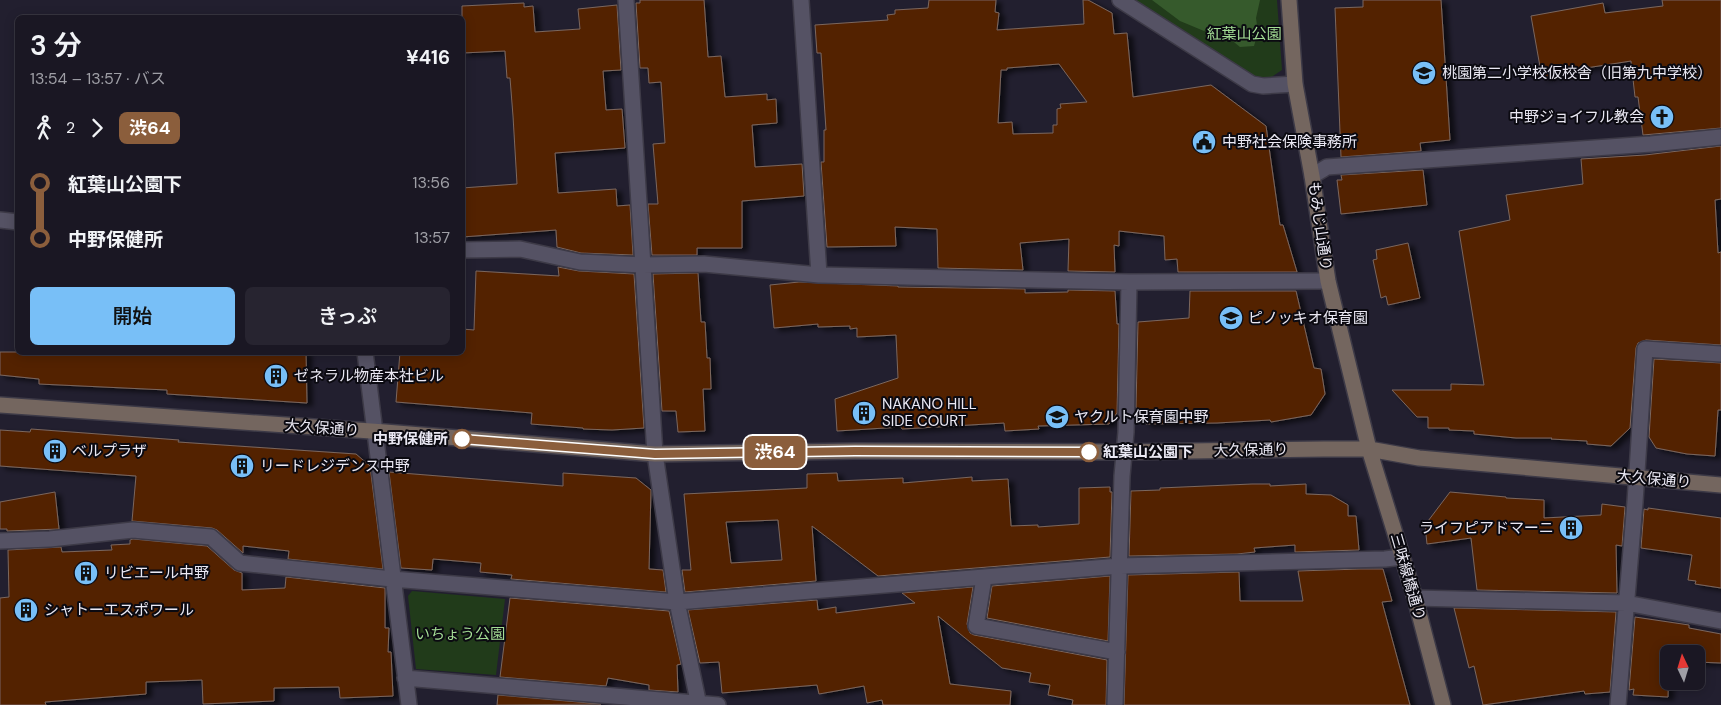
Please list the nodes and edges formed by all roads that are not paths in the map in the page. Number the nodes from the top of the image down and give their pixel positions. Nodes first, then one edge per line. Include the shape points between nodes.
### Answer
1 (626, 0) edge
2 (801, 0) edge
3 (1120, 0) edge
4 (1288, 0) edge
5 (1295, 84) junction
6 (1721, 137) edge
7 (1312, 176) junction
8 (0, 220) edge
9 (15, 222) edge
10 (465, 250) edge
11 (643, 266) junction
12 (819, 275) junction
13 (1129, 282) junction
14 (1328, 282) junction
15 (1721, 354) edge
16 (365, 355) edge
17 (0, 405) edge
18 (374, 432) junction
19 (1369, 449) junction
20 (1124, 452) junction
21 (655, 454) junction
22 (1636, 477) junction
23 (1721, 485) edge
24 (0, 541) edge
25 (1402, 557) junction
26 (1120, 566) junction
27 (984, 578) junction
28 (392, 579) junction
29 (1415, 598) junction
30 (677, 602) junction
31 (1626, 603) junction
32 (1721, 621) edge
33 (1117, 652) junction
34 (406, 678) junction
35 (699, 704) edge
36 (409, 705) edge
37 (718, 705) edge
38 (1115, 705) edge
39 (1443, 705) edge
40 (1618, 705) edge

1 - 11 street
2 - 12 street
3 - 5 street via 1252,84
4 - 5 main road, もみじ山通り
5 - 7 main road, もみじ山通り
6 - 7 street via 1327,167
7 - 14 main road, もみじ山通り
8 - 9 street
10 - 11 street via 520,249 580,262
11 - 12 street via 704,264
11 - 21 street
12 - 13 street
13 - 14 street
13 - 20 street
14 - 19 main road, もみじ山通り
15 - 22 street via 1645,349
16 - 18 street
17 - 18 main road, 大久保通り
18 - 21 main road, 大久保通り
18 - 28 street
19 - 20 main road, 大久保通り
19 - 22 main road, 大久保通り via 1419,458
19 - 25 main road, 三味線橋通り
20 - 21 main road, 大久保通り
20 - 26 street
21 - 30 street
22 - 23 main road, 大久保通り
22 - 31 street
24 - 28 street via 133,530 211,538 240,563
25 - 26 street
25 - 29 main road, 三味線橋通り
26 - 27 street
26 - 33 street
27 - 30 street
27 - 33 street via 976,626
28 - 30 street
28 - 34 street
29 - 31 street
29 - 39 main road, 三味線橋通り
30 - 35 street
31 - 32 street
31 - 40 street
33 - 38 street
34 - 35 street
34 - 36 street
35 - 37 street

